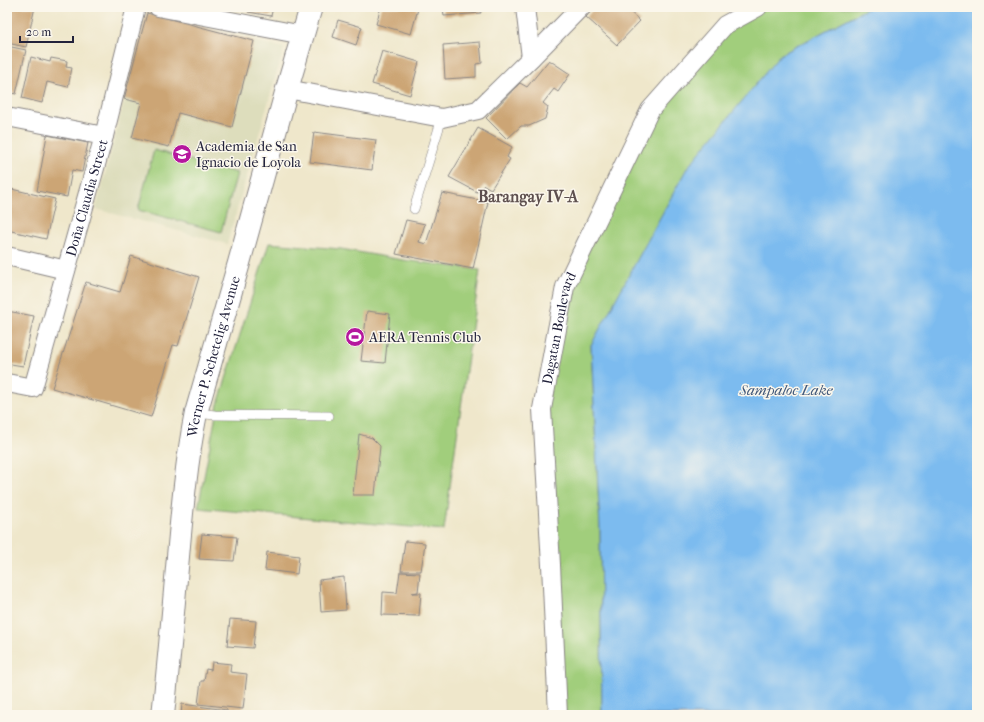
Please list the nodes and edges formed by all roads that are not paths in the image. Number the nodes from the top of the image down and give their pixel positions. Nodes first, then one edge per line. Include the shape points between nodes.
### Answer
1 (136, 7) edge
2 (158, 7) edge
3 (311, 7) edge
4 (524, 7) edge
5 (581, 7) edge
6 (758, 7) edge
7 (303, 35) junction
8 (531, 58) junction
9 (287, 89) junction
10 (7, 117) edge
11 (442, 118) junction
12 (104, 136) junction
13 (414, 209) dead end
14 (7, 256) edge
15 (66, 270) junction
16 (7, 383) edge
17 (196, 414) junction
18 (329, 416) dead end
19 (163, 715) edge
20 (558, 715) edge

1 - 12 street, Doña Claudia Street
2 - 7 street
3 - 7 main road, Werner P. Schetelig Avenue
4 - 8 street
5 - 8 street
6 - 20 street, Dagatan Boulevard via 725,26 650,110 565,286 542,409
7 - 9 main road, Werner P. Schetelig Avenue
8 - 11 street via 478,110
9 - 11 street
9 - 17 main road, Werner P. Schetelig Avenue
10 - 12 street
11 - 13 lane
12 - 15 street, Doña Claudia Street
14 - 15 street
15 - 16 street, Doña Claudia Street via 33,388
17 - 18 lane
17 - 19 main road, Werner P. Schetelig Avenue via 182,515

